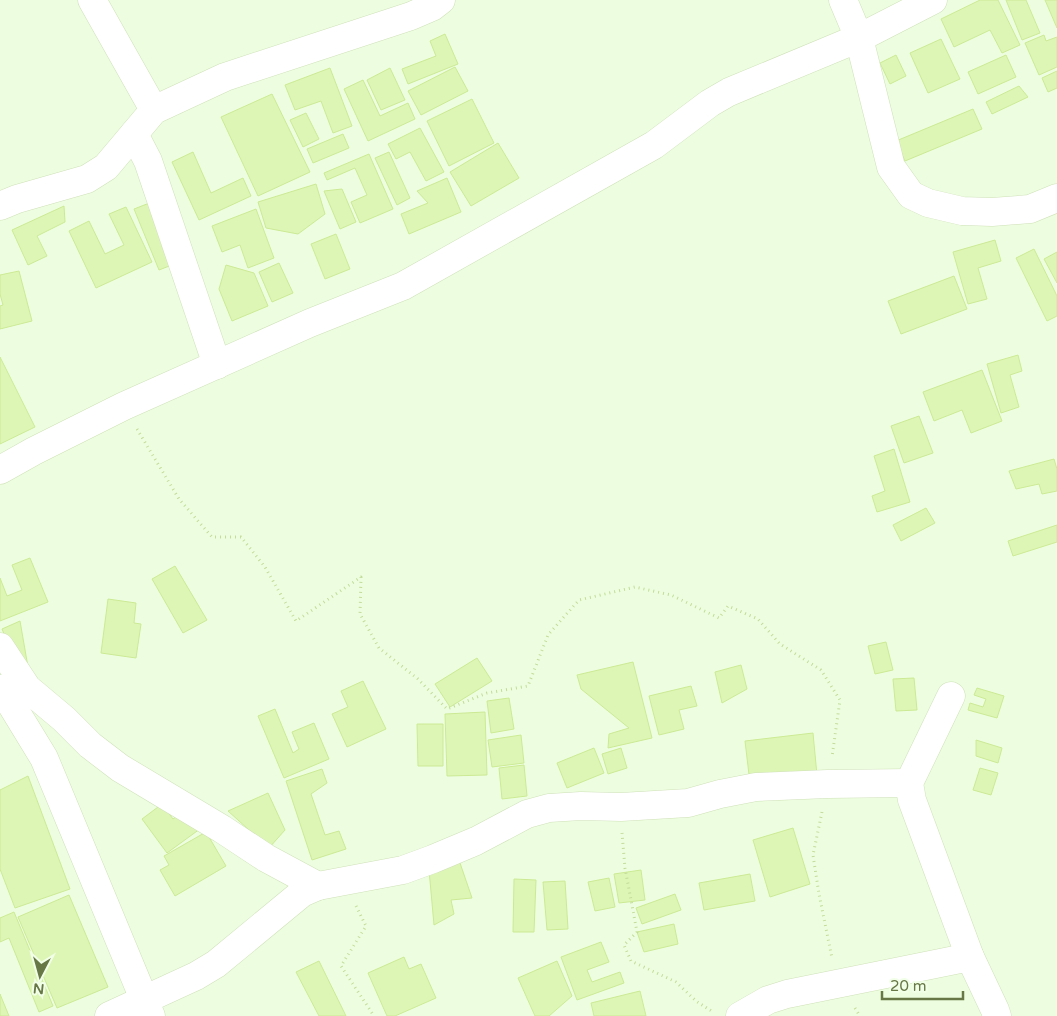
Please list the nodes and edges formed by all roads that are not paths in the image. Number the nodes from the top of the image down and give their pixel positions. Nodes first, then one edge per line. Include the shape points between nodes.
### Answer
1 (92, 0) edge
2 (441, 0) edge
3 (843, 0) edge
4 (933, 0) edge
5 (859, 38) junction
6 (154, 110) junction
7 (134, 134) junction
8 (1057, 198) edge
9 (0, 206) edge
10 (216, 365) junction
11 (0, 470) edge
12 (0, 647) edge
13 (0, 689) edge
14 (951, 696) dead end
15 (909, 783) junction
16 (318, 886) junction
17 (970, 957) junction
18 (147, 1008) edge
19 (109, 1016) edge
20 (740, 1016) edge
21 (997, 1016) edge

1 - 6 street
2 - 6 street via 411,16 225,77
3 - 5 street
4 - 5 street
5 - 8 street via 891,167 911,195 928,203 962,211 992,212 1030,209
5 - 10 street via 729,92 654,145 403,286
6 - 7 street
7 - 9 street via 106,167 88,179
7 - 10 street via 148,161
10 - 11 street via 124,406
12 - 16 street via 27,688 120,768 266,858
13 - 18 street via 44,758
14 - 15 street
15 - 16 street via 756,787 688,803 549,808 527,814 426,862 402,870
15 - 17 street via 916,814
16 - 18 street via 302,893 216,964
17 - 20 street via 787,994 768,1000
17 - 21 street
18 - 19 street

